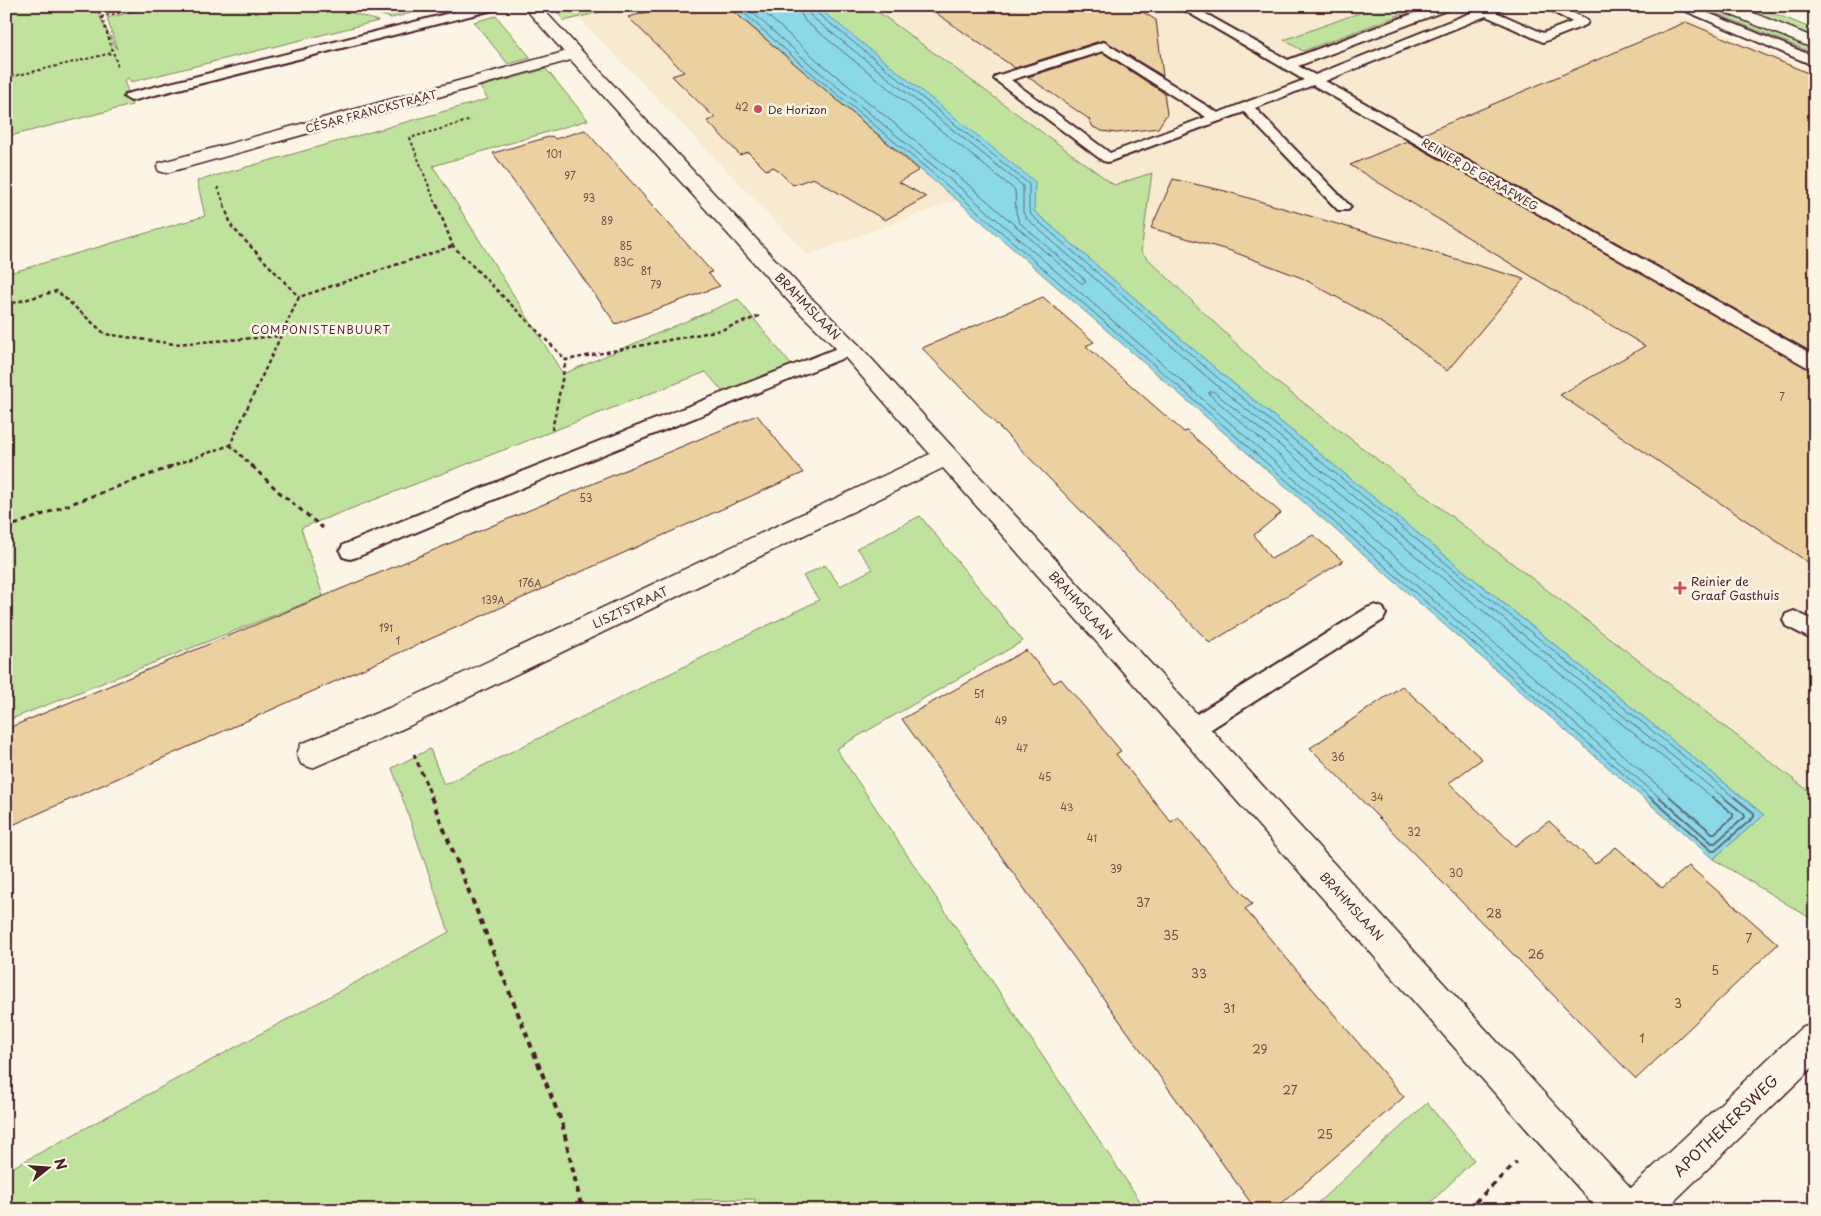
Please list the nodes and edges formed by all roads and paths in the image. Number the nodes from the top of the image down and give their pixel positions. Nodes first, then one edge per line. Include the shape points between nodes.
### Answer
1 (16, 6) edge
2 (98, 6) edge
3 (150, 6) edge
4 (493, 6) edge
5 (531, 6) edge
6 (1184, 6) edge
7 (1446, 6) edge
8 (1548, 6) edge
9 (1680, 6) edge
10 (1722, 6) edge
11 (6, 8) edge
12 (1494, 8) edge
13 (101, 17) junction
14 (1815, 44) edge
15 (112, 53) junction
16 (576, 54) junction
17 (1815, 62) edge
18 (1288, 65) junction
19 (6, 78) edge
20 (1314, 80) junction
21 (132, 97) joint
22 (1246, 107) junction
23 (477, 118) dead end
24 (1217, 118) junction
25 (207, 156) junction
26 (166, 167) dead end
27 (1343, 207) dead end
28 (453, 246) junction
29 (299, 297) junction
30 (801, 301) junction
31 (6, 305) edge
32 (281, 336) junction
33 (850, 349) junction
34 (566, 360) junction
35 (1815, 364) edge
36 (230, 444) junction
37 (947, 456) junction
38 (543, 471) junction
39 (6, 528) edge
40 (350, 551) joint
41 (1375, 614) dead end
42 (1794, 620) dead end
43 (1815, 632) edge
44 (399, 717) junction
45 (1192, 729) junction
46 (312, 754) dead end
47 (1815, 1040) edge
48 (1553, 1130) junction
49 (582, 1210) edge
50 (1467, 1210) edge
51 (1625, 1210) edge
52 (1636, 1210) edge

1 - 11 path
2 - 13 path
3 - 13 path
4 - 21 lane
5 - 16 street, BRAHMSLAAN
6 - 18 lane, REINIER DE GRAAFWEG
7 - 18 lane
8 - 12 lane via 1582,22 1543,38
9 - 17 lane
10 - 14 street
12 - 20 lane
13 - 15 path
15 - 19 path
15 - 21 path
16 - 25 street, CÉSAR FRANCKSTRAAT
16 - 30 street, BRAHMSLAAN
18 - 20 lane, REINIER DE GRAAFWEG
20 - 22 lane
20 - 35 lane, REINIER DE GRAAFWEG
22 - 24 lane
22 - 27 lane
23 - 28 path via 410,138
24 - 24 lane via 1108,158 1001,79 1104,46
25 - 26 street, CÉSAR FRANCKSTRAAT
25 - 29 path via 232,226
28 - 29 path
28 - 34 path
29 - 32 path
30 - 33 street, BRAHMSLAAN
30 - 34 path via 722,330
31 - 32 path via 57,291 105,334 176,344
32 - 36 path
33 - 37 street, BRAHMSLAAN
33 - 38 lane
34 - 38 path
36 - 39 path
36 - 40 path via 279,492
37 - 44 street, LISZTSTRAAT
37 - 45 street, BRAHMSLAAN
38 - 40 lane
41 - 45 lane
42 - 43 lane
44 - 46 street, LISZTSTRAAT
44 - 49 path via 562,1124
45 - 48 street, BRAHMSLAAN
47 - 52 street, APOTHEKERSWEG
48 - 50 path
48 - 51 street, BRAHMSLAAN

